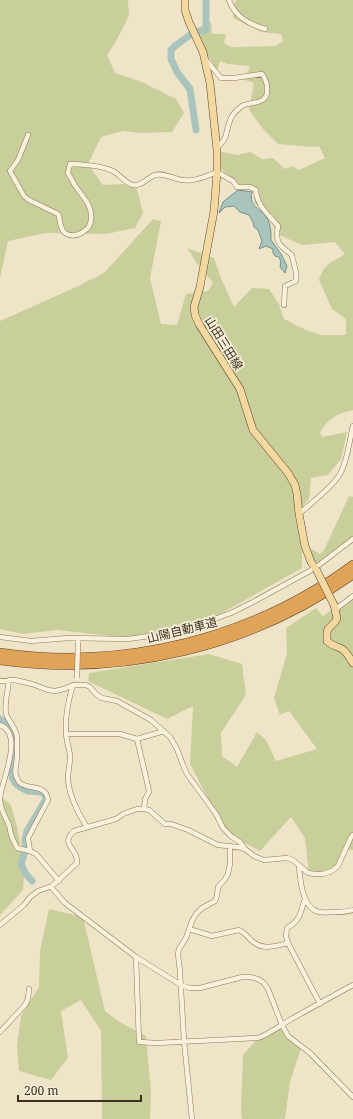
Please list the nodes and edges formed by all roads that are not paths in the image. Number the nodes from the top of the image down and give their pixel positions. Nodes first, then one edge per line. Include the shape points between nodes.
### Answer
1 (185, 0) edge
2 (229, 0) edge
3 (265, 29) dead end
4 (205, 59) junction
5 (28, 135) dead end
6 (217, 150) junction
7 (217, 172) junction
8 (284, 305) dead end
9 (353, 426) edge
10 (299, 514) junction
11 (353, 539) edge
12 (353, 565) edge
13 (315, 568) junction
14 (353, 574) edge
15 (353, 596) edge
16 (335, 607) junction
17 (0, 637) edge
18 (78, 640) junction
19 (0, 653) edge
20 (0, 660) edge
21 (353, 663) edge
22 (9, 680) junction
23 (0, 681) edge
24 (75, 685) junction
25 (0, 725) edge
26 (164, 731) junction
27 (66, 734) junction
28 (137, 739) junction
29 (144, 809) junction
30 (87, 827) junction
31 (353, 836) edge
32 (230, 846) junction
33 (245, 849) junction
34 (30, 851) junction
35 (299, 866) junction
36 (54, 884) junction
37 (306, 899) junction
38 (353, 910) edge
39 (0, 925) edge
40 (189, 929) junction
41 (288, 943) junction
42 (136, 957) junction
43 (181, 984) junction
44 (353, 985) edge
45 (29, 989) dead end
46 (320, 1004) junction
47 (282, 1025) junction
48 (0, 1032) edge
49 (184, 1041) junction
50 (353, 1097) edge
51 (192, 1119) edge

1 - 4 main road, 山田三田線 via 189,22
2 - 3 street via 236,15 254,26
4 - 6 main road, 山田三田線
4 - 6 street via 221,78 262,74 267,87 267,93 262,101 242,106 234,113 223,142
5 - 7 street via 18,160 10,171 24,196 58,214 62,229 70,234 84,232 91,221 88,203 68,172 70,164 83,164 112,171 133,185 155,175 182,181 194,180
6 - 7 main road, 山田三田線
7 - 8 street via 237,186 256,190 260,204 278,226 276,238 281,247 292,255 297,276 296,281 285,286
7 - 10 main road, 山田三田線 via 214,211 194,307 195,315 240,389 253,430 288,473 295,486
9 - 10 street via 346,461 340,475
10 - 13 main road, 山田三田線 via 305,546
11 - 13 street
12 - 19 highway, 山陽自動車道 via 316,590 272,613 225,632 177,645 102,657 46,658
13 - 16 main road, 山田三田線, bridge
13 - 18 street via 231,613 187,629 128,639
14 - 20 highway, 山陽自動車道 via 318,597 275,619 228,638 179,652 103,664 46,665
15 - 16 street
16 - 21 main road via 337,618 328,629 327,641 346,652
17 - 18 street via 31,641
18 - 24 street, bridge
22 - 23 street
22 - 24 street via 55,691
22 - 34 street via 6,714 17,736 15,772 20,783 44,790 48,795 48,800 28,838
24 - 26 street via 90,687 102,698 117,701 152,720
24 - 27 street via 67,702
25 - 34 street via 8,730 11,738 11,754 0,800 2,812 17,848
26 - 28 street
26 - 33 street via 177,749 187,774 223,828
27 - 28 street via 120,734
27 - 30 street via 70,757 69,786 78,812
28 - 29 street via 148,786
29 - 30 street via 136,809 116,819
29 - 32 street via 149,810 165,824
30 - 36 street via 70,834 68,845 76,856 77,863
31 - 35 street via 338,866 332,871 323,874 308,873
32 - 33 street
32 - 40 street via 228,874 218,886 214,901 196,914
33 - 35 street via 264,860 282,857 293,860
34 - 36 street via 36,854
35 - 37 street via 302,892
36 - 39 street via 30,897
36 - 42 street via 65,903
37 - 38 street via 317,912
37 - 41 street via 295,924 287,928
40 - 41 street via 212,936 239,930 255,944 264,947
40 - 43 street via 178,954
41 - 46 street
42 - 43 street
42 - 49 street via 138,1042
43 - 47 street via 190,988 200,988 242,978 258,979 268,989
43 - 49 street
44 - 46 street
45 - 48 street via 25,1005
46 - 47 street
47 - 49 street via 258,1038
47 - 50 street via 288,1036 310,1053
49 - 51 street

